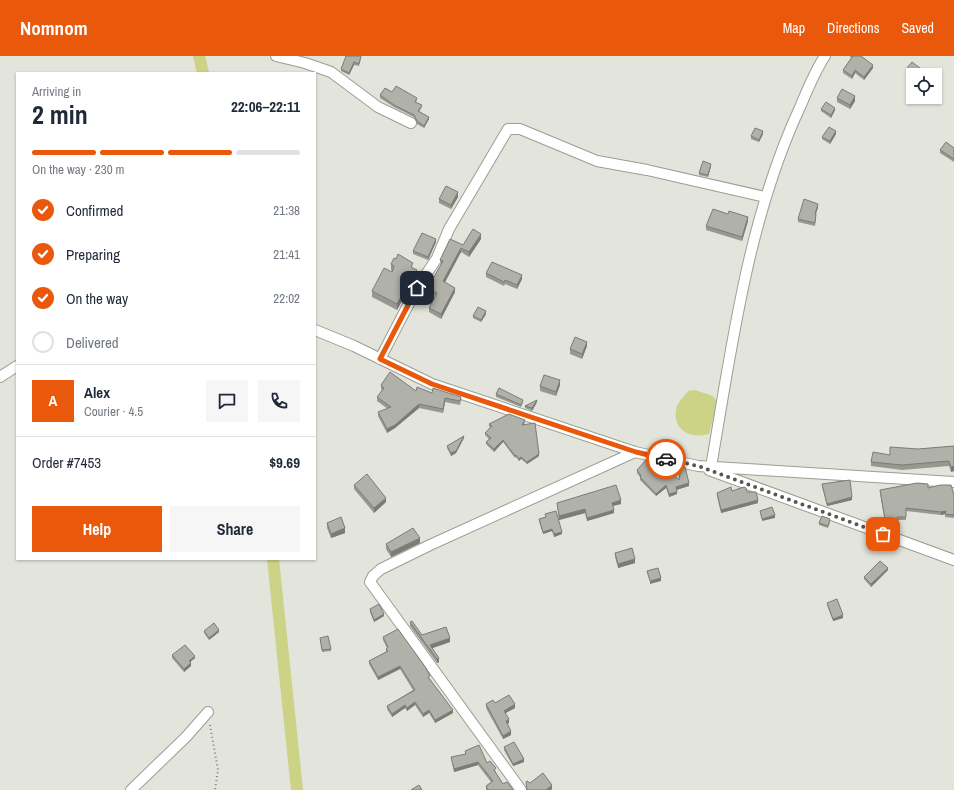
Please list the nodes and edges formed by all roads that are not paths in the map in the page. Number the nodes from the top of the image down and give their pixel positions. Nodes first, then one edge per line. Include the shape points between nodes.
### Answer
1 (276, 56) edge
2 (825, 56) edge
3 (411, 123) dead end
4 (764, 197) junction
5 (316, 330) edge
6 (380, 359) junction
7 (16, 367) edge
8 (0, 377) edge
9 (636, 452) junction
10 (698, 466) junction
11 (711, 467) junction
12 (954, 482) edge
13 (954, 560) edge
14 (208, 712) road end
15 (131, 790) edge
16 (521, 790) edge

1 - 3 street via 331,72 378,107
2 - 4 street via 784,140
4 - 6 street via 648,170 597,162 520,129 508,129 449,229 437,258 417,288
4 - 11 street via 742,298
5 - 6 street
6 - 9 street via 432,384
7 - 8 street
9 - 10 street
9 - 16 street via 430,545 381,569 370,582
10 - 11 street
10 - 13 street
11 - 12 street
14 - 15 street

